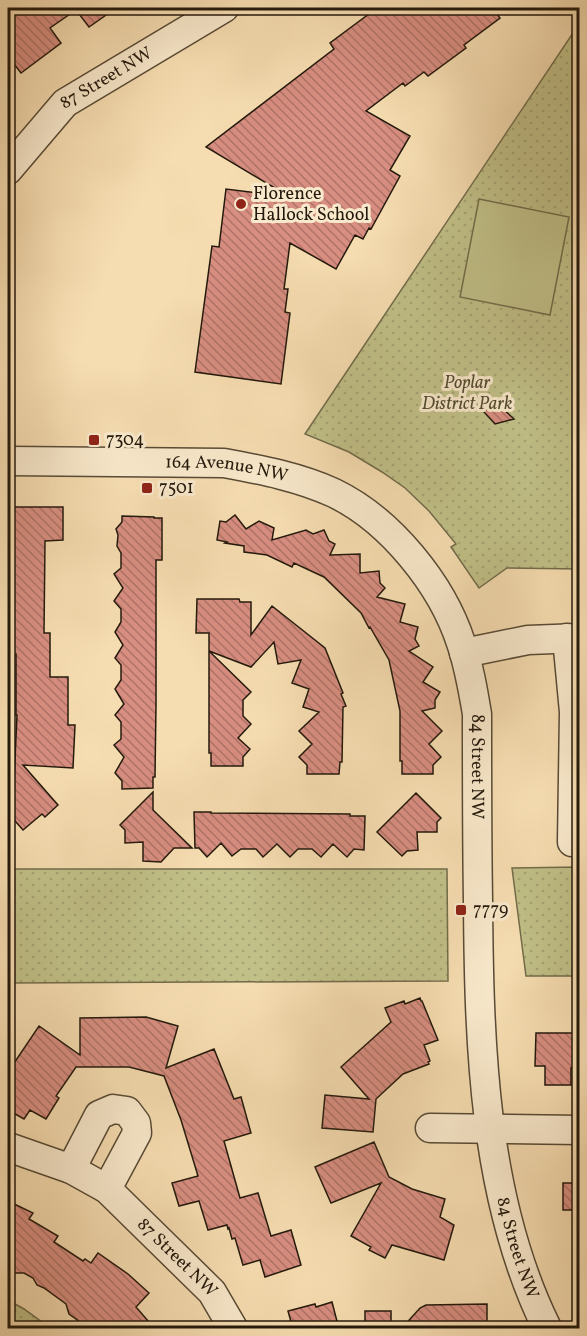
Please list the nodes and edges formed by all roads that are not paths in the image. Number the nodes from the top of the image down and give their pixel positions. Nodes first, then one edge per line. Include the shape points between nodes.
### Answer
1 (224, 8) edge
2 (8, 170) edge
3 (8, 461) edge
4 (301, 480) joint
5 (573, 638) edge
6 (464, 653) junction
7 (576, 772) edge
8 (573, 842) dead end
9 (430, 1128) dead end
10 (491, 1128) junction
11 (579, 1130) edge
12 (8, 1147) edge
13 (71, 1169) junction
14 (109, 1191) junction
15 (233, 1329) edge
16 (547, 1329) edge

1 - 2 street, 87 Street NW via 65,103
3 - 4 street, 164 Avenue NW via 224,463
4 - 6 street, 84 Street NW via 336,494 362,511 408,552 450,615
5 - 6 street via 528,640
5 - 7 street
6 - 10 street, 84 Street NW via 477,714 479,1019
7 - 8 street
9 - 10 street
10 - 11 street
10 - 16 street, 84 Street NW via 519,1259
12 - 13 street, 87 Street NW
13 - 14 street, 87 Street NW
13 - 14 street via 99,1115 113,1109 127,1112 136,1123 137,1133
14 - 15 street, 87 Street NW via 212,1292

